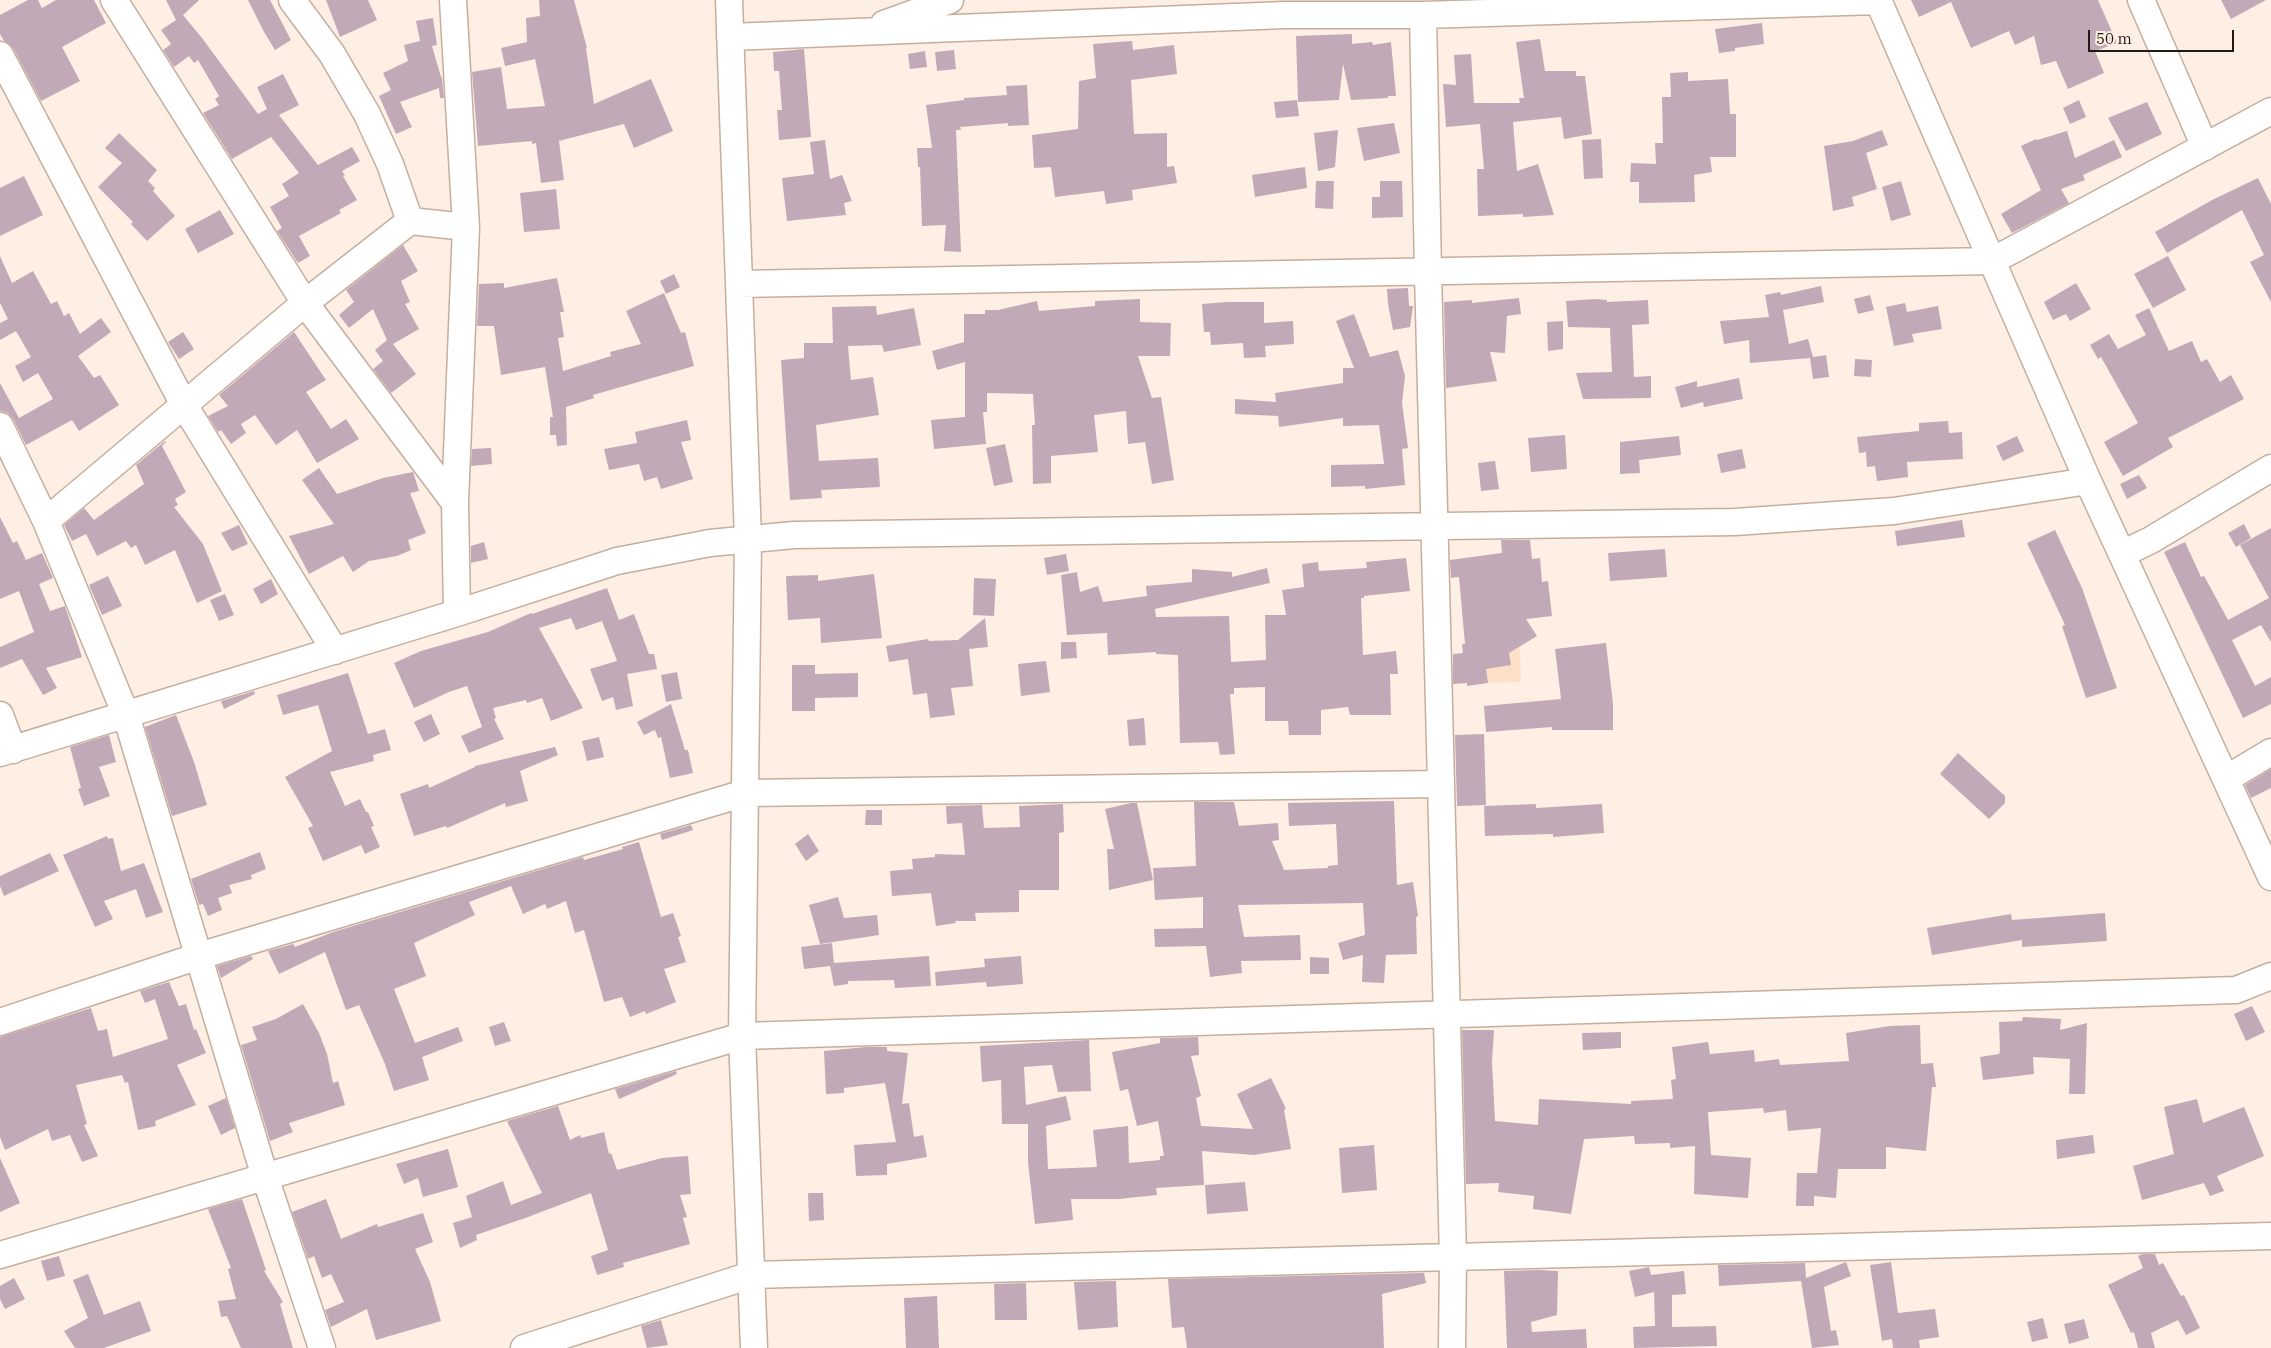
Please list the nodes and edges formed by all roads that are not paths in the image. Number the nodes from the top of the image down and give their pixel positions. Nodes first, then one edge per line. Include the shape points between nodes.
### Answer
1 (114, 0) edge
2 (292, 0) edge
3 (453, 0) edge
4 (728, 0) edge
5 (950, 0) edge
6 (1878, 0) edge
7 (2141, 0) edge
8 (1564, 5) edge
9 (1278, 7) edge
10 (1423, 15) junction
11 (860, 33) junction
12 (730, 37) junction
13 (0, 55) edge
14 (2271, 111) edge
15 (2204, 147) junction
16 (410, 221) junction
17 (466, 227) junction
18 (1992, 262) junction
19 (1428, 272) junction
20 (739, 284) junction
21 (305, 303) junction
22 (184, 405) junction
23 (0, 426) edge
24 (2271, 468) edge
25 (2088, 481) junction
26 (455, 503) junction
27 (46, 521) junction
28 (1435, 526) junction
29 (748, 539) junction
30 (2122, 554) junction
31 (457, 613) junction
32 (335, 651) junction
33 (0, 715) edge
34 (126, 715) junction
35 (7, 752) edge
36 (2271, 752) edge
37 (2226, 779) junction
38 (1440, 784) junction
39 (745, 792) junction
40 (2271, 877) edge
41 (199, 956) junction
42 (2271, 976) edge
43 (1446, 1014) junction
44 (0, 1022) edge
45 (742, 1036) junction
46 (265, 1176) junction
47 (2271, 1236) edge
48 (0, 1255) edge
49 (1453, 1257) junction
50 (751, 1275) junction
51 (322, 1348) edge
52 (524, 1348) edge
53 (754, 1348) edge
54 (1452, 1348) edge

1 - 21 street
2 - 16 street via 332,54 367,114 390,164
3 - 17 street
4 - 12 street
5 - 11 street
6 - 8 street
6 - 18 street
7 - 15 street
8 - 10 street
9 - 10 street
9 - 11 street
10 - 19 street
11 - 12 street
12 - 20 street
13 - 22 street
14 - 15 street
15 - 18 street
16 - 17 street
16 - 21 street
17 - 26 street
18 - 19 street
18 - 25 street
19 - 20 street
19 - 28 street
20 - 29 street
21 - 22 street
21 - 26 street
22 - 27 street
22 - 32 street
23 - 27 street
24 - 30 street
25 - 28 street via 1884,512 1735,522
25 - 30 street
26 - 31 street
27 - 34 street
28 - 29 street via 794,535
28 - 38 street
29 - 31 street via 618,561
29 - 39 street
30 - 37 street
31 - 32 street
32 - 34 street
33 - 35 street
34 - 35 street
34 - 41 street
36 - 37 street
37 - 40 street
38 - 39 street
38 - 43 street
39 - 41 street
39 - 45 street
41 - 44 street
41 - 46 street
42 - 43 street via 2236,990
43 - 45 street
43 - 49 street
45 - 46 street
45 - 50 street
46 - 48 street
46 - 51 street
47 - 49 street
49 - 50 street
49 - 54 street
50 - 52 street
50 - 53 street

